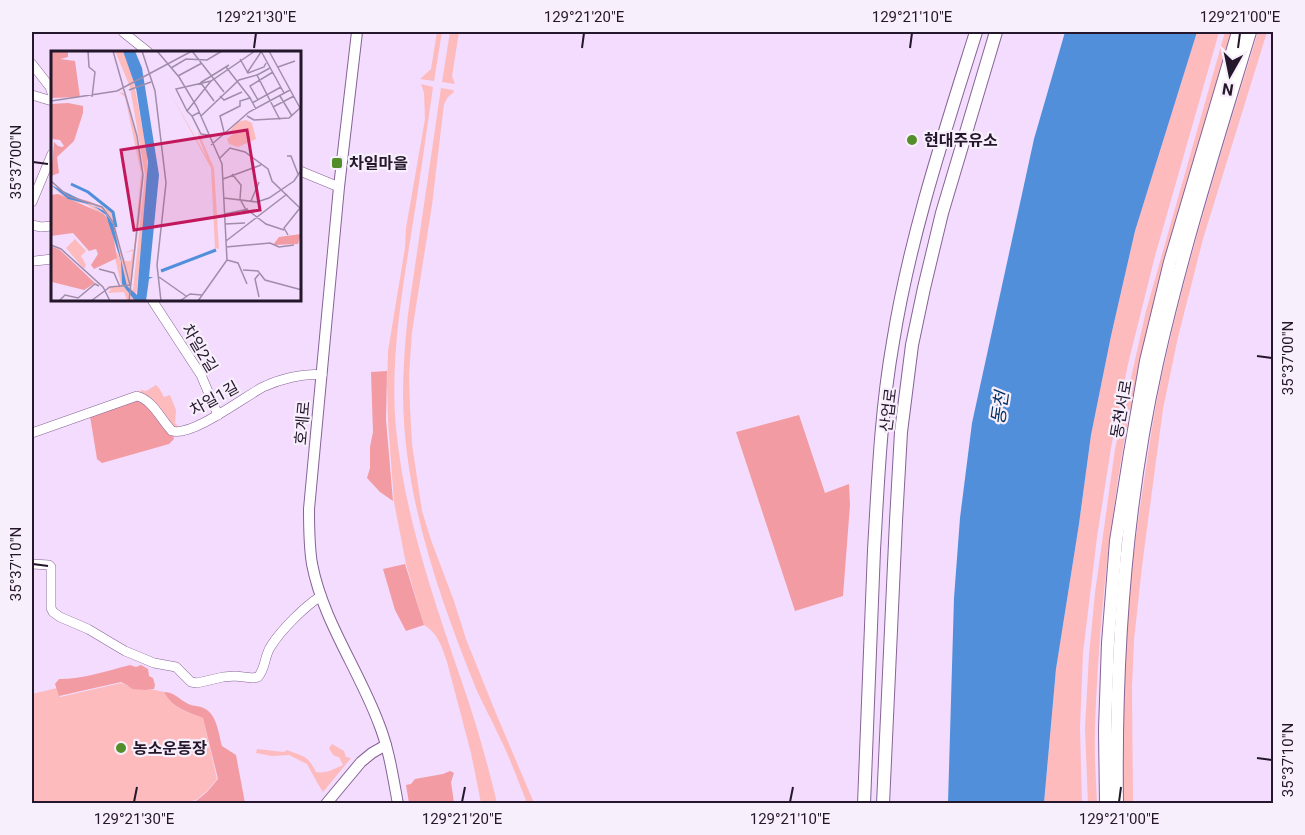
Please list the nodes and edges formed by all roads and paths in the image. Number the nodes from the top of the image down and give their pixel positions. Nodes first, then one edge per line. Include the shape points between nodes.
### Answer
1 (123, 32) edge
2 (357, 32) edge
3 (976, 32) edge
4 (996, 32) edge
5 (1238, 32) edge
6 (1250, 32) edge
7 (147, 51) edge
8 (32, 64) edge
9 (51, 90) edge
10 (32, 95) edge
11 (51, 101) edge
12 (51, 156) edge
13 (302, 172) edge
14 (339, 187) junction
15 (32, 202) edge
16 (32, 225) edge
17 (51, 226) edge
18 (51, 259) edge
19 (35, 261) dead end
20 (153, 302) edge
21 (322, 375) junction
22 (218, 415) junction
23 (32, 433) edge
24 (32, 564) edge
25 (321, 596) junction
26 (386, 745) junction
27 (326, 804) edge
28 (398, 804) edge
29 (864, 804) edge
30 (883, 804) edge
31 (1106, 804) edge
32 (1117, 804) edge

1 - 7 street
2 - 14 street, 호계로
3 - 29 main road, 산업로 via 922,209 892,344 876,519
4 - 30 main road, 산업로 via 942,213 912,345 896,521
5 - 31 main road, 동천서로 via 1170,262 1146,361 1132,442 1116,542 1108,643
6 - 32 main road, 동천서로 via 1180,266 1140,454 1119,642
8 - 9 street
10 - 11 street
12 - 15 street
13 - 14 street
14 - 21 street, 호계로
16 - 17 street
18 - 19 street
20 - 22 street, 차일2길 via 201,375
21 - 22 street, 차일1길 via 296,376 265,386
21 - 25 street, 호계로 via 309,509 312,565
22 - 23 street, 차일1길 via 175,432 148,402 137,396
24 - 25 street via 51,567 51,608 55,615 125,651 176,667 188,680 197,683 241,675 258,677 270,646
25 - 26 street, 호계로
26 - 27 street via 361,762
26 - 28 street, 호계로

